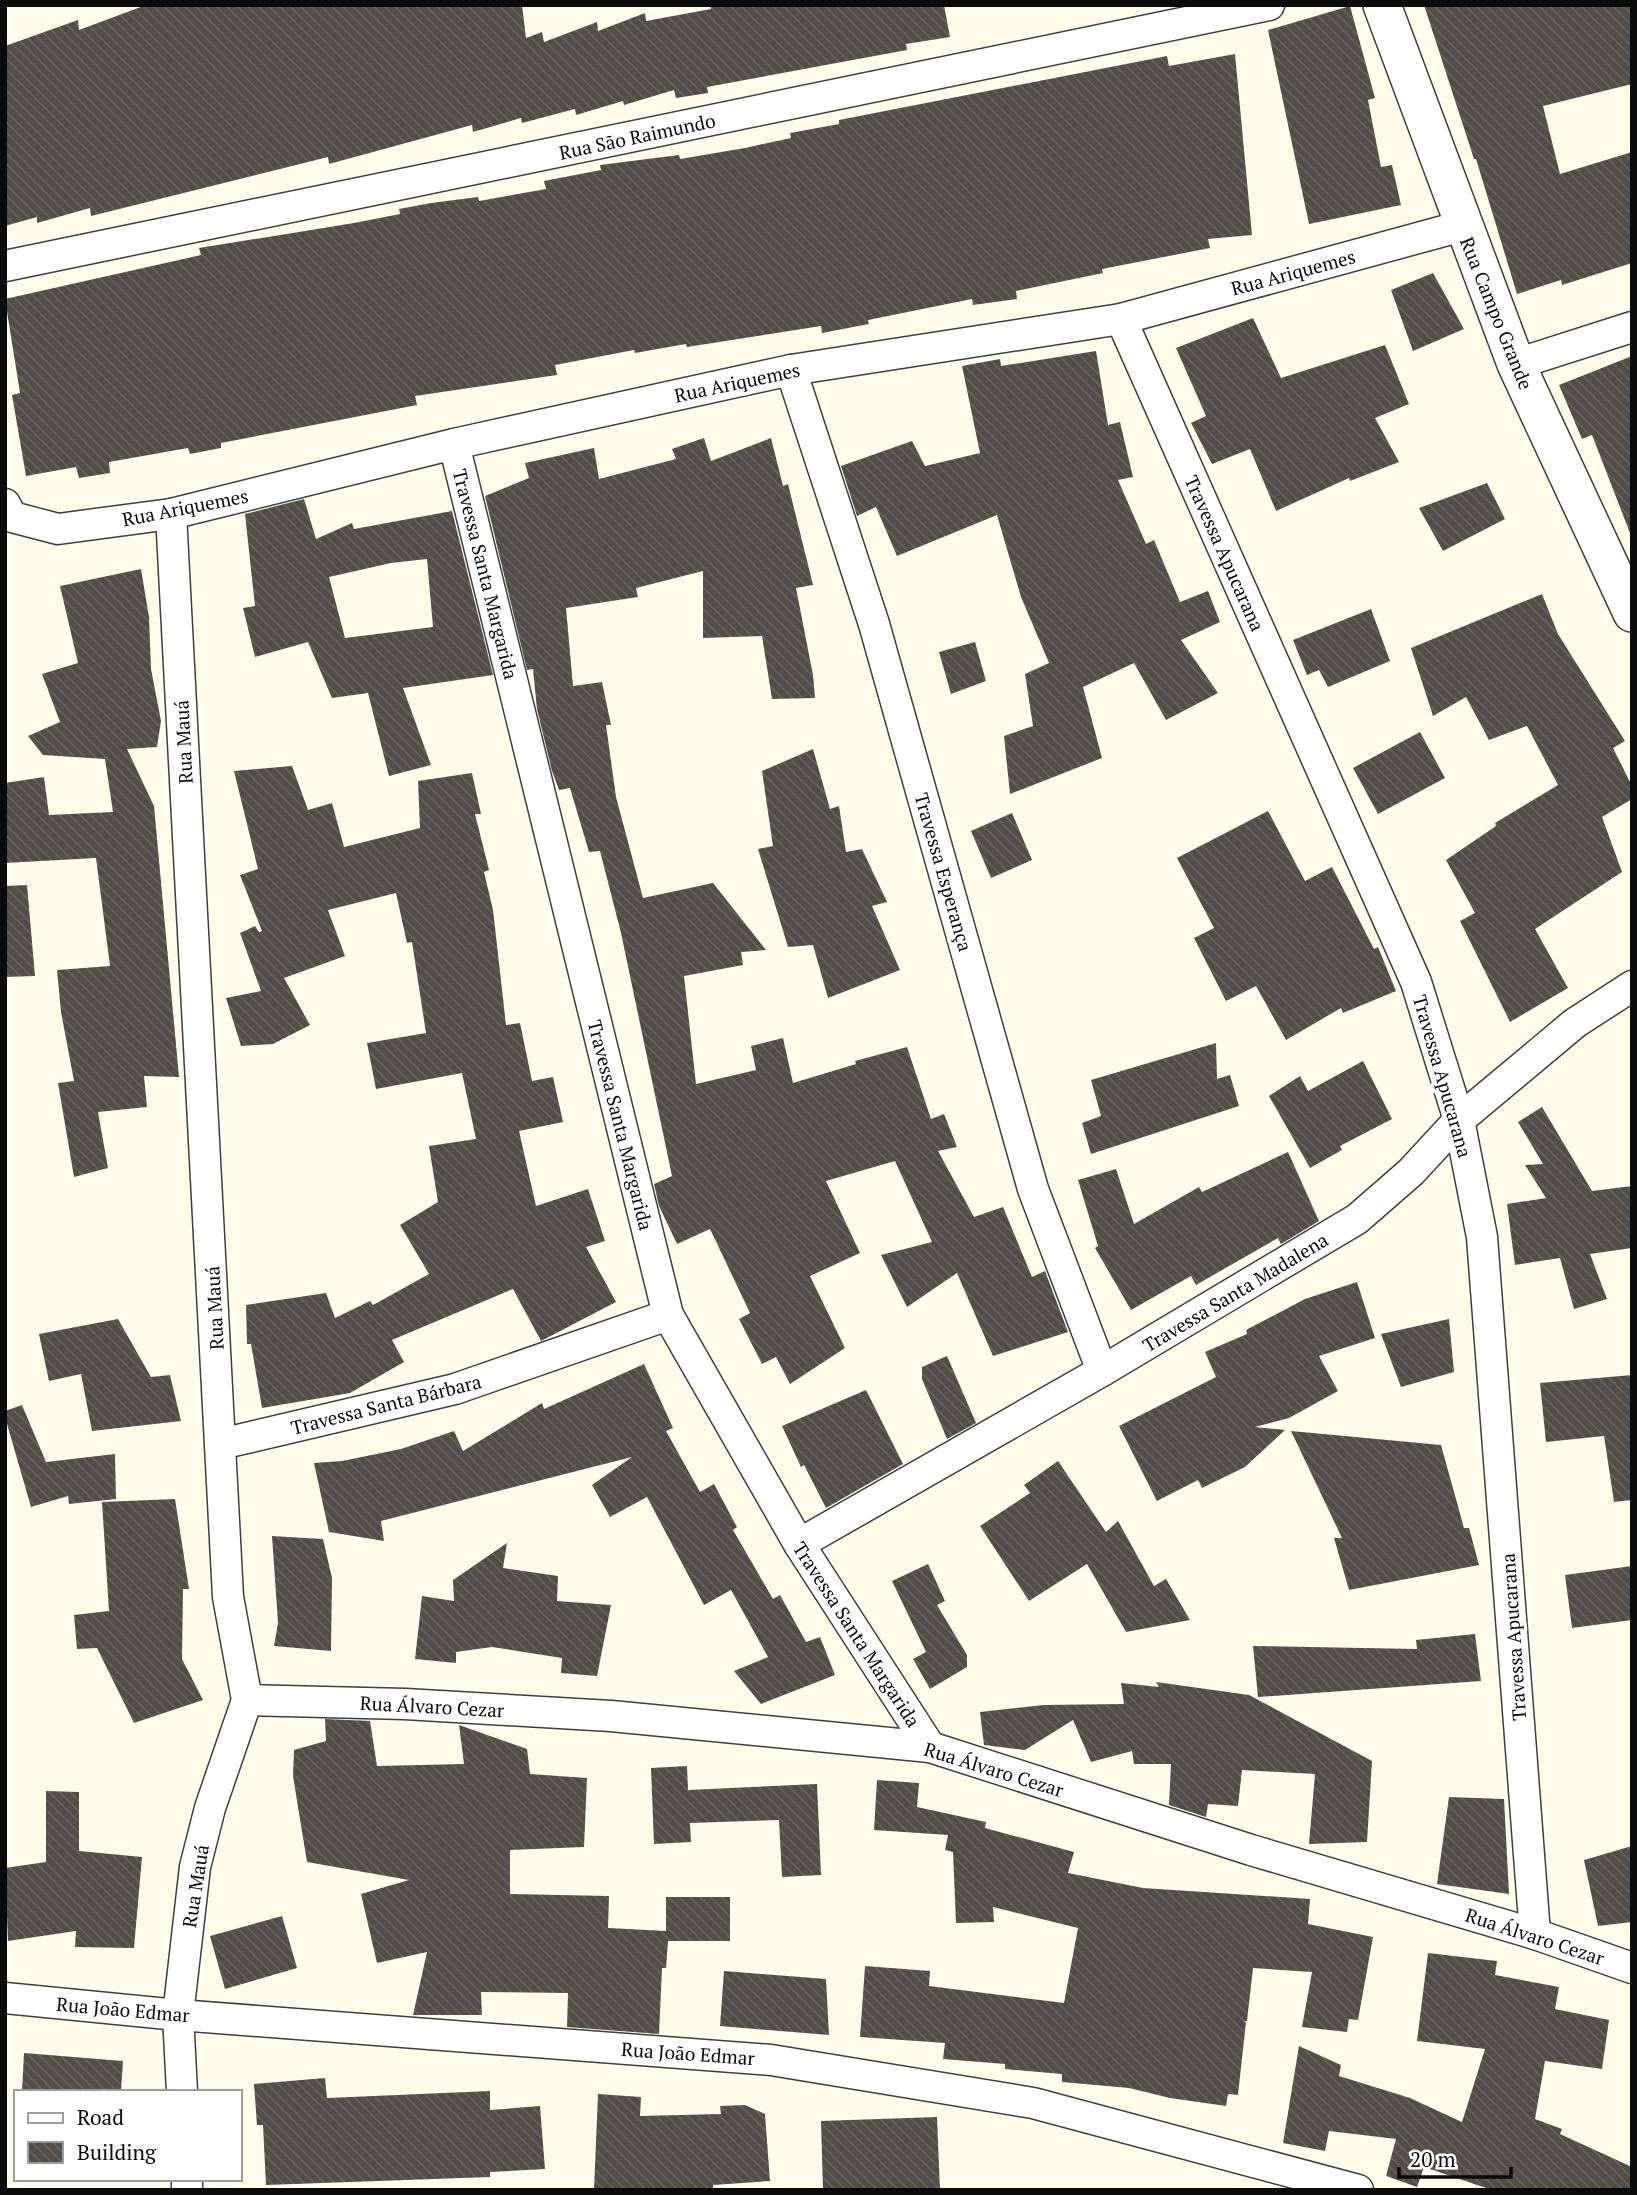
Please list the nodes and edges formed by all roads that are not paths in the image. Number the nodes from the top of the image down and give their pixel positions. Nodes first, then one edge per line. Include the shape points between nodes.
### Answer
1 (1269, 5) edge
2 (1382, 5) edge
3 (1462, 226) junction
4 (5, 266) edge
5 (1121, 319) junction
6 (1632, 327) edge
7 (1516, 364) junction
8 (790, 370) junction
9 (454, 444) junction
10 (9, 510) edge
11 (171, 514) junction
12 (1632, 613) edge
13 (1632, 986) edge
14 (1459, 1121) junction
15 (668, 1315) junction
16 (1102, 1371) junction
17 (221, 1444) junction
18 (799, 1544) junction
19 (247, 1700) junction
20 (930, 1747) junction
21 (1535, 1934) junction
22 (1632, 1968) edge
23 (5, 1998) edge
24 (177, 2014) junction
25 (182, 2090) edge
26 (1358, 2190) edge

1 - 4 street, Rua São Raimundo
2 - 3 street, Rua Campo Grande
3 - 5 street, Rua Ariquemes
3 - 7 street, Rua Campo Grande
5 - 8 street, Rua Ariquemes
5 - 14 street, Travessa Apucarana via 1416,982
6 - 7 street
7 - 12 street, Rua Campo Grande
8 - 9 street, Rua Ariquemes
8 - 16 street, Travessa Esperança via 874,624 1033,1189
9 - 11 street, Rua Ariquemes
9 - 15 street, Travessa Santa Margarida
10 - 11 street, Rua Ariquemes via 58,529
11 - 17 street, Rua Mauá
13 - 14 street, Travessa Santa Madalena via 1575,1023
14 - 16 street, Travessa Santa Madalena via 1411,1172 1357,1219
14 - 21 street, Travessa Apucarana via 1482,1237
15 - 17 street, Travessa Santa Bárbara via 455,1390
15 - 18 street, Travessa Santa Margarida
16 - 18 street, Travessa Santa Madalena
17 - 19 street, Rua Mauá via 228,1597
18 - 20 street, Travessa Santa Margarida
19 - 20 street, Rua Álvaro Cezar via 405,1703 611,1717
19 - 24 street, Rua Mauá via 195,1867
20 - 21 street, Rua Álvaro Cezar via 1251,1850
21 - 22 street, Rua Álvaro Cezar
23 - 24 street, Rua João Edmar
24 - 25 street, Rua Mauá
24 - 26 street, Rua João Edmar via 771,2060 1032,2103

